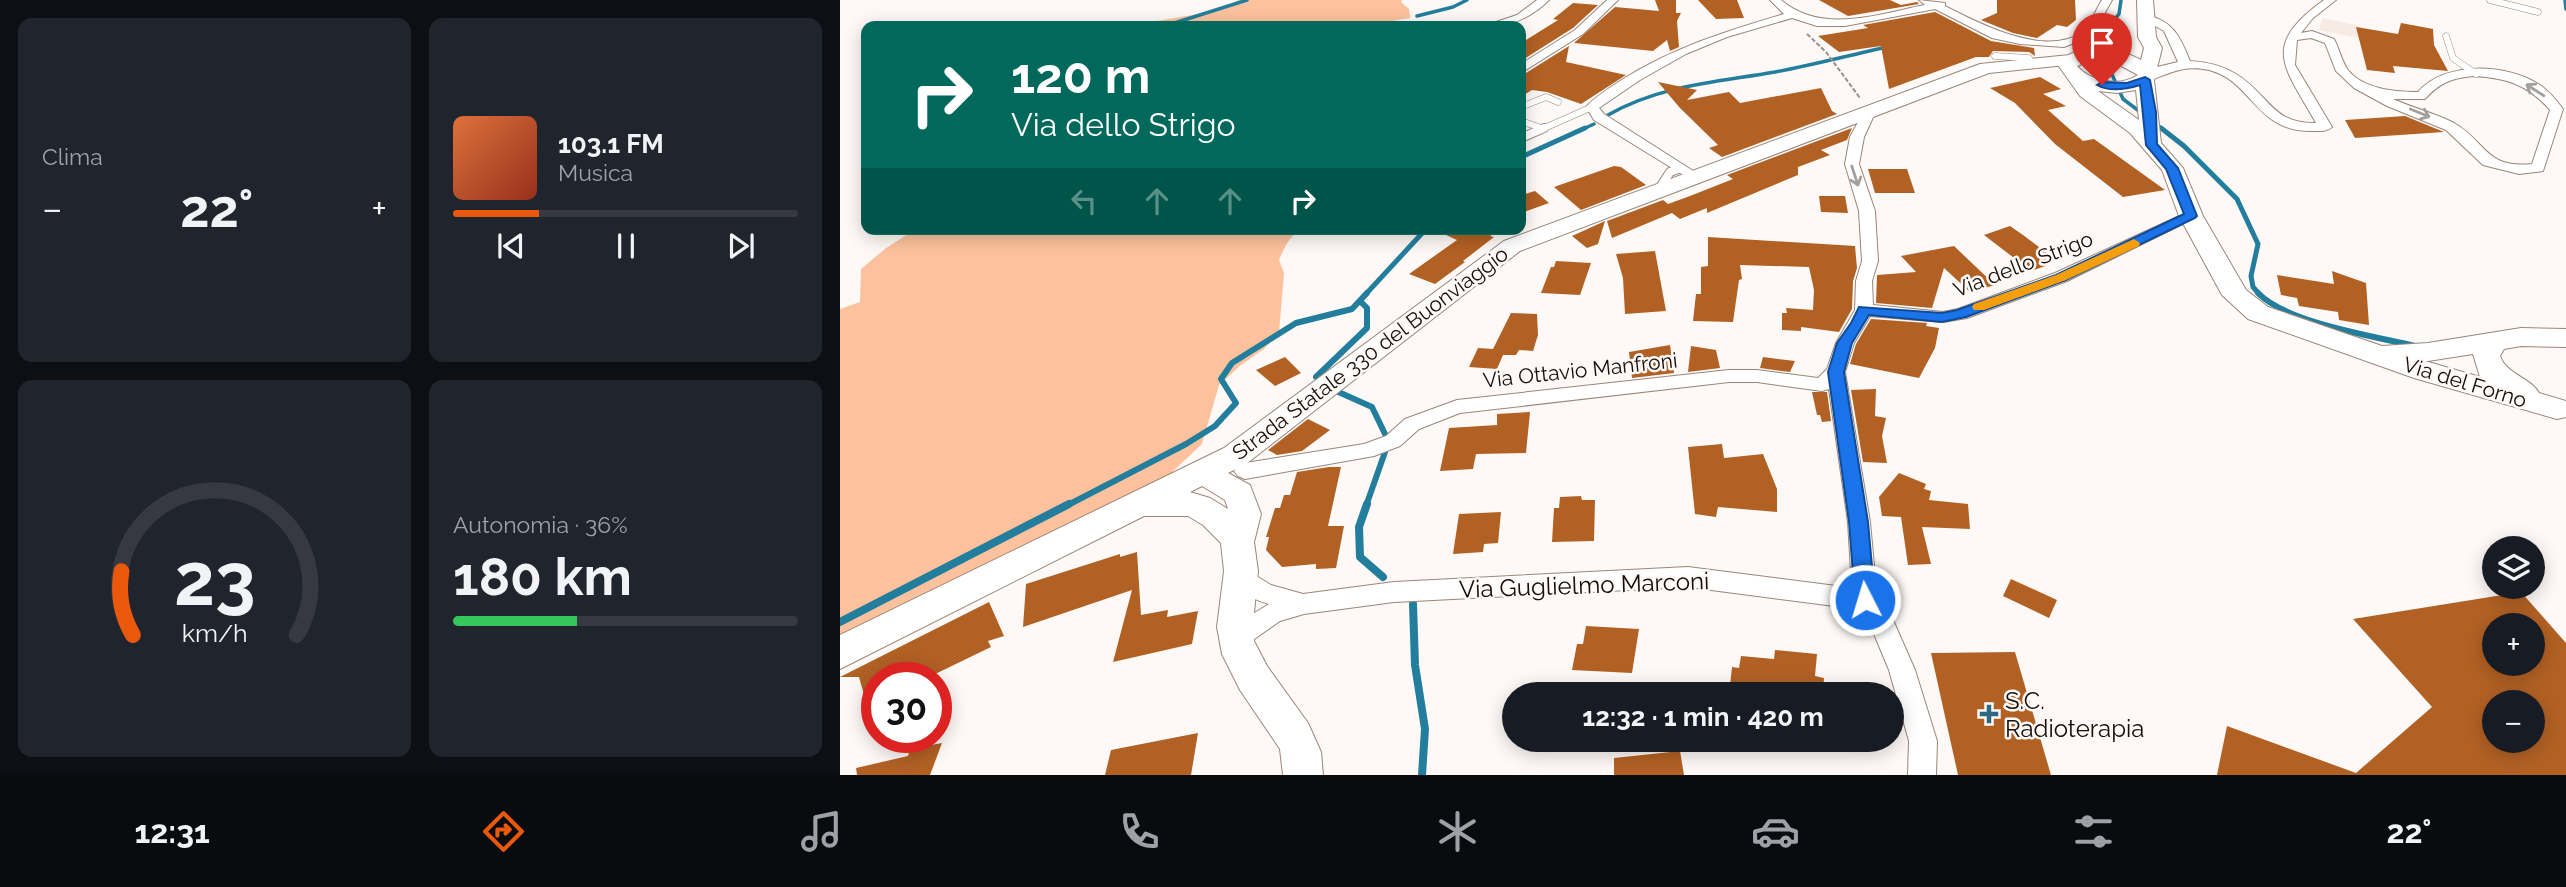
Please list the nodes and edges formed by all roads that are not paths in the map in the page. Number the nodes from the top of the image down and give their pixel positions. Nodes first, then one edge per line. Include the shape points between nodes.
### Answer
1 (1544, 0) edge
2 (1613, 0) edge
3 (1775, 0) edge
4 (1924, 0) edge
5 (1951, 0) edge
6 (2107, 0) edge
7 (2146, 0) edge
8 (2331, 0) edge
9 (2490, 0) edge
10 (1936, 7) junction
11 (2538, 12) dead end
12 (1796, 18) junction
13 (1507, 21) edge
14 (2146, 27) junction
15 (2446, 36) dead end
16 (2291, 38) junction
17 (2088, 56) junction
18 (1995, 61) junction
19 (2185, 64) junction
20 (1526, 66) edge
21 (2476, 74) junction
22 (2136, 80) junction
23 (2358, 85) junction
24 (1558, 102) dead end
25 (1526, 105) edge
26 (1592, 107) junction
27 (2561, 109) edge
28 (1870, 111) junction
29 (1526, 123) edge
30 (1541, 128) junction
31 (2150, 128) junction
32 (1526, 136) edge
33 (1686, 173) junction
34 (2191, 216) junction
35 (1864, 310) junction
36 (2566, 338) edge
37 (2493, 341) junction
38 (2374, 352) junction
39 (1836, 372) junction
40 (2561, 410) edge
41 (1245, 469) junction
42 (1200, 486) junction
43 (1239, 559) junction
44 (1865, 600) junction
45 (1304, 604) junction
46 (1234, 639) junction
47 (840, 653) edge
48 (1303, 775) edge
49 (1922, 775) edge

1 - 13 street
2 - 20 street via 1579,32
3 - 12 street
4 - 10 street
5 - 10 street
6 - 17 street via 2088,34
7 - 14 main road
8 - 16 street via 2309,16
9 - 11 lane
10 - 12 street via 1845,23
10 - 17 street via 2003,38
12 - 26 street via 1687,49 1636,76
14 - 17 main road
14 - 19 street via 2160,20 2171,29
14 - 22 main road via 2153,48
15 - 21 lane via 2453,58
16 - 19 street via 2289,65 2325,127 2300,130 2275,120 2244,87 2218,69
16 - 23 street via 2312,34 2330,41 2342,71
17 - 18 main road via 2032,64
17 - 18 main road via 2038,68
17 - 22 main road
17 - 22 main road via 2136,63
17 - 31 main road, Via del Forno via 2087,92 2137,129
18 - 28 main road, Strada Statale 330 del Buonviaggio
19 - 22 street
21 - 23 street via 2448,76 2427,87 2421,96 2398,96
27 -> 21 street via 2535,87
22 - 31 main road
23 -> 27 street via 2451,127 2488,162 2519,170 2539,168
24 - 25 lane via 1546,97
26 - 30 lane
26 - 33 street via 1599,117
28 - 33 main road, Strada Statale 330 del Buonviaggio
28 -> 35 street via 1857,137 1852,164 1867,211 1870,261 1864,281
29 - 30 lane
30 - 32 lane
31 - 34 main road, Via del Forno
33 - 41 main road, Strada Statale 330 del Buonviaggio via 1659,189 1503,251
34 - 35 street, Via dello Strigo via 2061,278 1961,314 1942,317
34 - 38 main road, Via del Forno via 2235,295 2258,313
35 - 39 street via 1845,343
36 - 37 main road, Via del Forno
37 - 38 main road, Via del Forno via 2428,352
37 - 40 main road via 2486,356 2491,371 2515,389
38 - 40 main road, Via del Forno via 2486,391
39 - 41 street, Via Ottavio Manfroni via 1822,385 1729,376 1457,407 1412,424 1393,441 1367,451
39 - 44 street
41 - 42 main road
41 - 42 main road, Strada Statale 330 del Buonviaggio
41 - 43 main road
42 - 43 main road
42 - 47 main road via 1176,500 1129,509
43 - 45 street via 1264,593
43 - 46 main road
44 - 45 street, Via Guglielmo Marconi via 1688,577 1394,592
44 - 49 street via 1884,628 1902,670 1923,741
45 - 46 street via 1273,613
46 - 48 main road via 1244,663 1301,750

